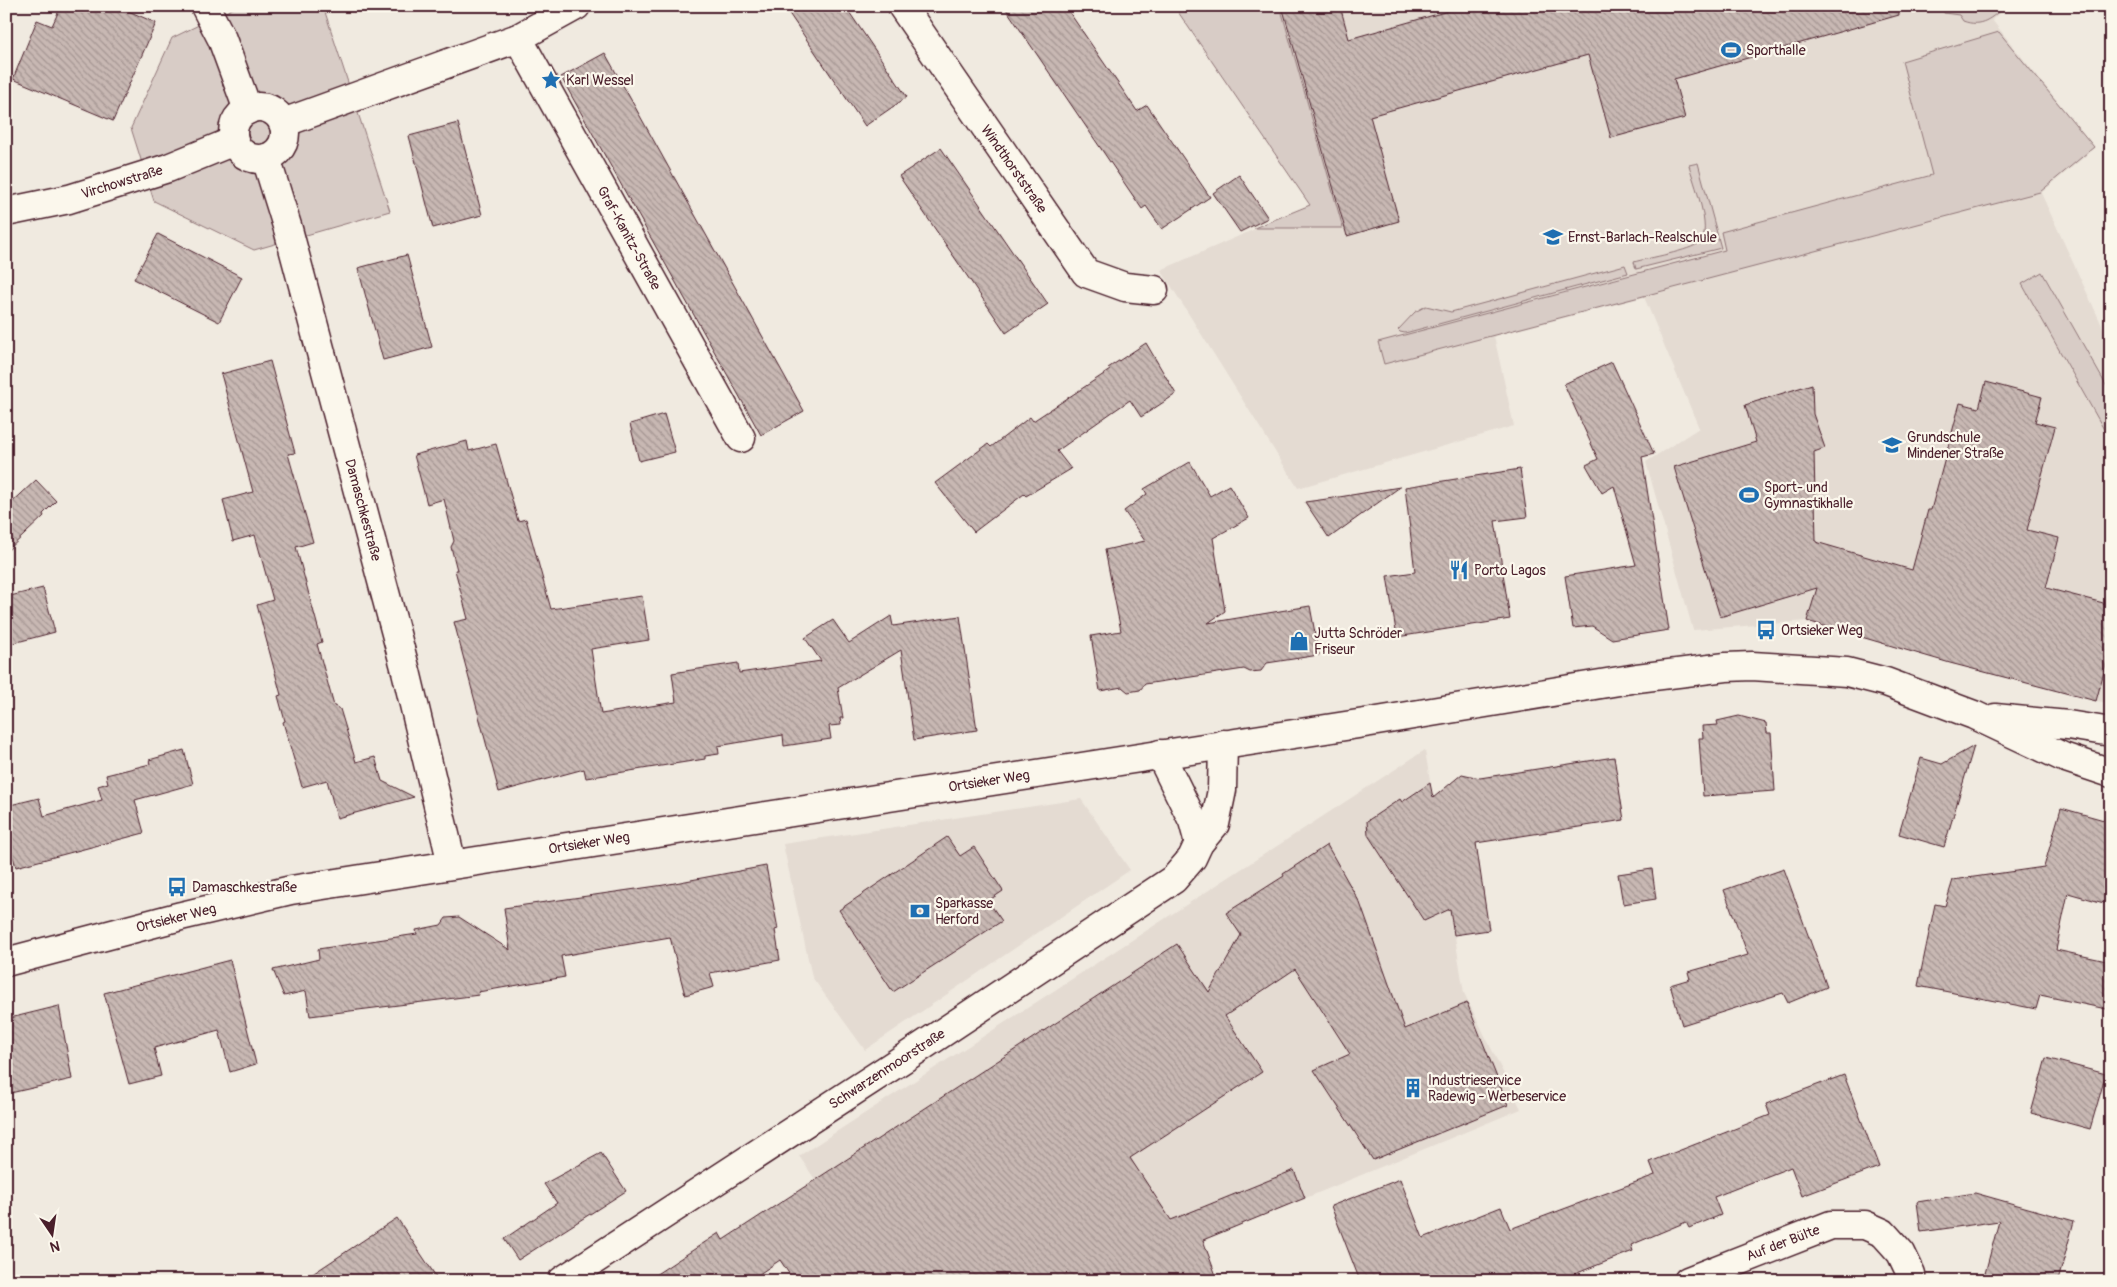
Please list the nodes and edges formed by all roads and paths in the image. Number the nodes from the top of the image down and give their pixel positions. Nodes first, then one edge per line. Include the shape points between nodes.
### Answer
1 (205, 6) edge
2 (576, 6) edge
3 (902, 6) edge
4 (518, 38) junction
5 (248, 110) junction
6 (283, 123) junction
7 (234, 141) junction
8 (266, 158) junction
9 (6, 212) edge
10 (1154, 290) dead end
11 (741, 438) dead end
12 (1974, 716) junction
13 (2111, 732) edge
14 (1223, 744) junction
15 (1160, 754) junction
16 (2111, 773) edge
17 (1199, 843) junction
18 (452, 864) junction
19 (6, 962) edge
20 (562, 1281) edge
21 (1688, 1281) edge
22 (1911, 1281) edge

1 - 5 street via 222,39
2 - 4 street
3 - 10 street, Windthorststraße via 1086,273 1125,287
4 - 6 street
4 - 11 street, Graf-Kanitz-Straße
5 - 6 street via 268,109
5 - 7 street via 235,123
6 - 8 street via 285,134 282,144 276,153
7 - 8 street via 247,156
7 - 9 street, Virchowstraße via 168,168 69,199
8 - 18 street, Damaschkestraße via 288,229 403,662
12 - 13 street, Ortsieker Weg
12 - 14 street, Ortsieker Weg via 1886,682 1847,672 1735,667 1637,678
12 - 16 street, Ortsieker Weg via 2063,757
14 - 15 street, Ortsieker Weg
14 - 17 street, Schwarzenmoorstraße via 1222,790 1214,824
15 - 17 street via 1193,822
15 - 18 street, Ortsieker Weg
17 - 20 street, Schwarzenmoorstraße via 1192,858 1174,879
18 - 19 street, Ortsieker Weg via 291,890
21 - 22 street, Auf der Bülte via 1830,1225 1865,1225 1883,1234 1901,1253

